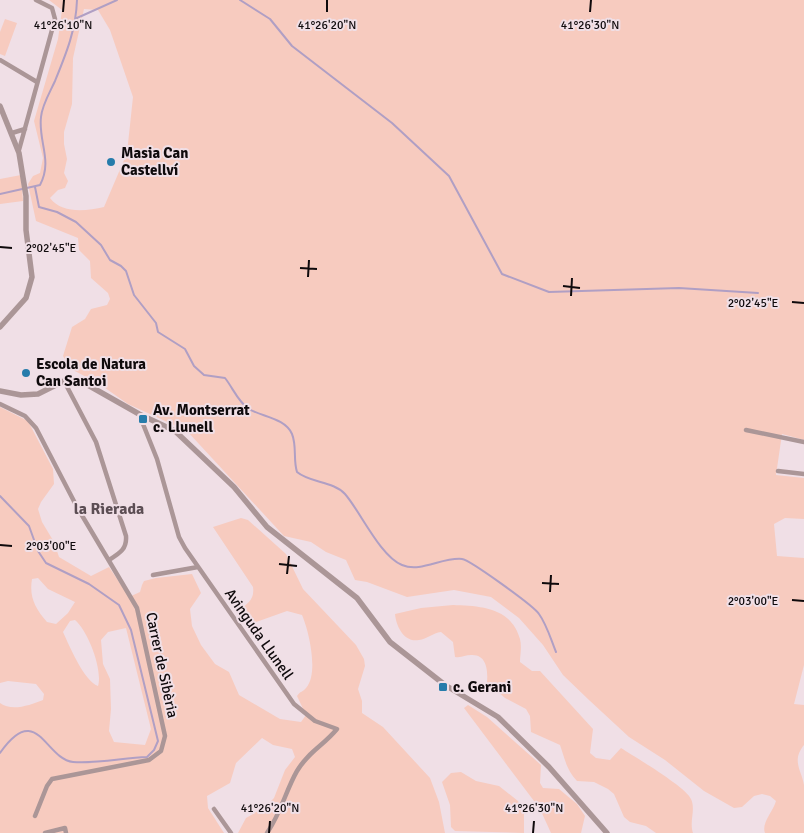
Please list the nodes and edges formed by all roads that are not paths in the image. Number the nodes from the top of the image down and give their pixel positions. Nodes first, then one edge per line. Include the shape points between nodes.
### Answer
1 (36, 0) edge
2 (0, 60) edge
3 (37, 82) junction
4 (0, 106) edge
5 (26, 128) junction
6 (22, 134) junction
7 (12, 135) junction
8 (18, 154) junction
9 (0, 327) edge
10 (64, 381) junction
11 (0, 391) edge
12 (0, 404) edge
13 (139, 414) junction
14 (746, 430) dead end
15 (804, 442) edge
16 (778, 472) dead end
17 (804, 474) edge
18 (110, 560) junction
19 (198, 567) junction
20 (154, 575) dead end
21 (214, 809) dead end
22 (35, 816) dead end
23 (45, 833) edge
24 (66, 833) edge
25 (231, 833) edge
26 (267, 833) edge
27 (608, 833) edge

1 - 3 street via 52,8 55,15
2 - 3 street
3 - 5 street
4 - 7 street
5 - 6 street
5 - 7 street
6 - 7 street
6 - 8 street
7 - 8 street
8 - 9 street via 26,196 31,286 23,301
10 - 11 street via 38,394
10 - 13 street via 82,381
10 - 18 street via 99,450 126,536 124,549
12 - 18 street, Carrer de Sibèria via 25,416 34,426 77,507
13 - 19 street, Avinguda Llunell via 157,459 179,537
13 - 27 street via 161,423 187,440 234,487 268,528 357,598 390,642 445,685 498,717 549,767
14 - 15 street
16 - 17 street
18 - 22 street, Carrer de Sibèria via 139,613 164,731 164,745 159,754 149,760 52,779
19 - 20 street
19 - 26 street, Avinguda Llunell via 294,704 314,721 337,729 308,754
21 - 25 street
23 - 24 street via 62,827 66,828

